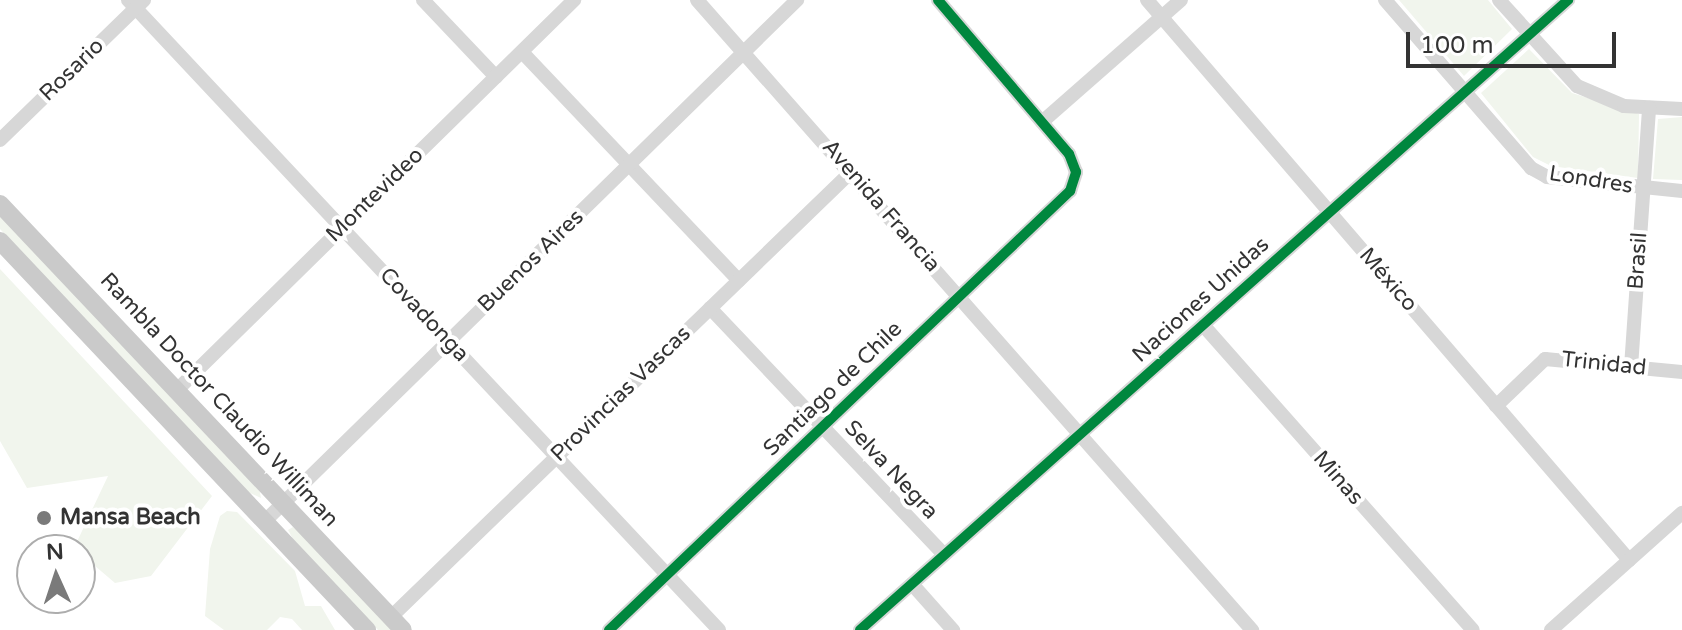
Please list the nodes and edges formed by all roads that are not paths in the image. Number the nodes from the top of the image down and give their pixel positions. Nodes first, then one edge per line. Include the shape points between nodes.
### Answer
1 (423, 0) edge
2 (574, 0) edge
3 (697, 0) edge
4 (797, 0) edge
5 (938, 0) edge
6 (1147, 0) edge
7 (1181, 0) edge
8 (1385, 0) edge
9 (1499, 0) edge
10 (1568, 0) edge
11 (136, 3) edge
12 (1162, 17) junction
13 (1529, 35) junction
14 (745, 51) junction
15 (522, 52) junction
16 (496, 77) junction
17 (1465, 92) junction
18 (1649, 108) junction
19 (1682, 109) edge
20 (1042, 122) junction
21 (0, 140) edge
22 (629, 165) junction
23 (851, 172) junction
24 (1644, 188) junction
25 (1682, 191) edge
26 (0, 204) edge
27 (1330, 212) junction
28 (342, 228) junction
29 (0, 241) edge
30 (739, 281) junction
31 (960, 296) junction
32 (710, 308) junction
33 (1203, 325) junction
34 (449, 342) junction
35 (1631, 367) junction
36 (1682, 372) edge
37 (177, 390) junction
38 (1496, 406) junction
39 (823, 427) junction
40 (1081, 434) junction
41 (556, 456) junction
42 (284, 503) junction
43 (1682, 513) edge
44 (265, 521) junction
45 (944, 555) junction
46 (1629, 560) junction
47 (667, 575) junction
48 (912, 584) junction
49 (1564, 618) junction
50 (397, 623) edge
51 (367, 630) edge
52 (609, 630) edge
53 (719, 630) edge
54 (860, 630) edge
55 (953, 630) edge
56 (1252, 630) edge
57 (1473, 630) edge
58 (1551, 630) edge
59 (1577, 630) edge

1 - 16 street
2 - 15 street, Montevideo
3 - 14 street, Avenida Francia
4 - 14 street, Buenos Aires
5 - 20 street
6 - 12 street, México
7 - 12 street
8 - 17 street, Londres
9 - 13 street
10 - 13 street, Naciones Unidas
11 - 21 street, Rosario
11 - 28 street, Covadonga
12 - 20 street
12 - 27 street, México
13 - 17 street, Naciones Unidas
13 - 18 street via 1577,86 1624,106
14 - 22 street, Buenos Aires
14 - 23 street, Avenida Francia
15 - 16 street, Montevideo
15 - 22 street
16 - 28 street, Montevideo
17 - 24 street, Londres via 1531,168 1547,177
17 - 27 street, Naciones Unidas
18 - 19 street
18 - 24 street, Brasil
20 - 31 street, Santiago de Chile via 1076,172 1070,191
22 - 30 street
22 - 34 street, Buenos Aires
23 - 30 street, Provincias Vascas
23 - 31 street, Avenida Francia
24 - 25 street, Londres
24 - 35 street, Brasil
26 - 37 main road, Rambla Doctor Claudio Williman
27 - 33 street, Naciones Unidas
27 - 38 street, México
28 - 34 street, Covadonga
28 - 37 street, Montevideo
29 - 44 main road
30 - 32 street, Provincias Vascas
31 - 39 street, Santiago de Chile
31 - 40 street, Avenida Francia
32 - 39 street, Selva Negra
32 - 41 street, Provincias Vascas
33 - 40 street, Naciones Unidas
33 - 57 street, Minas
34 - 41 street, Covadonga
34 - 42 street, Buenos Aires
35 - 36 street, Trinidad
35 - 38 street, Trinidad via 1545,359
37 - 42 main road, Rambla Doctor Claudio Williman
38 - 46 street, México
39 - 45 street, Selva Negra
39 - 47 street, Santiago de Chile
40 - 45 street, Naciones Unidas
40 - 56 street, Avenida Francia
41 - 47 street, Covadonga
41 - 50 street, Provincias Vascas
42 - 44 street, Buenos Aires
42 - 50 main road, Rambla Doctor Claudio Williman
43 - 46 street
44 - 51 main road
45 - 48 street, Naciones Unidas
46 - 49 street
47 - 52 street, Santiago de Chile
47 - 53 street, Covadonga
48 - 54 street, Naciones Unidas
48 - 55 street
49 - 58 street
49 - 59 street

